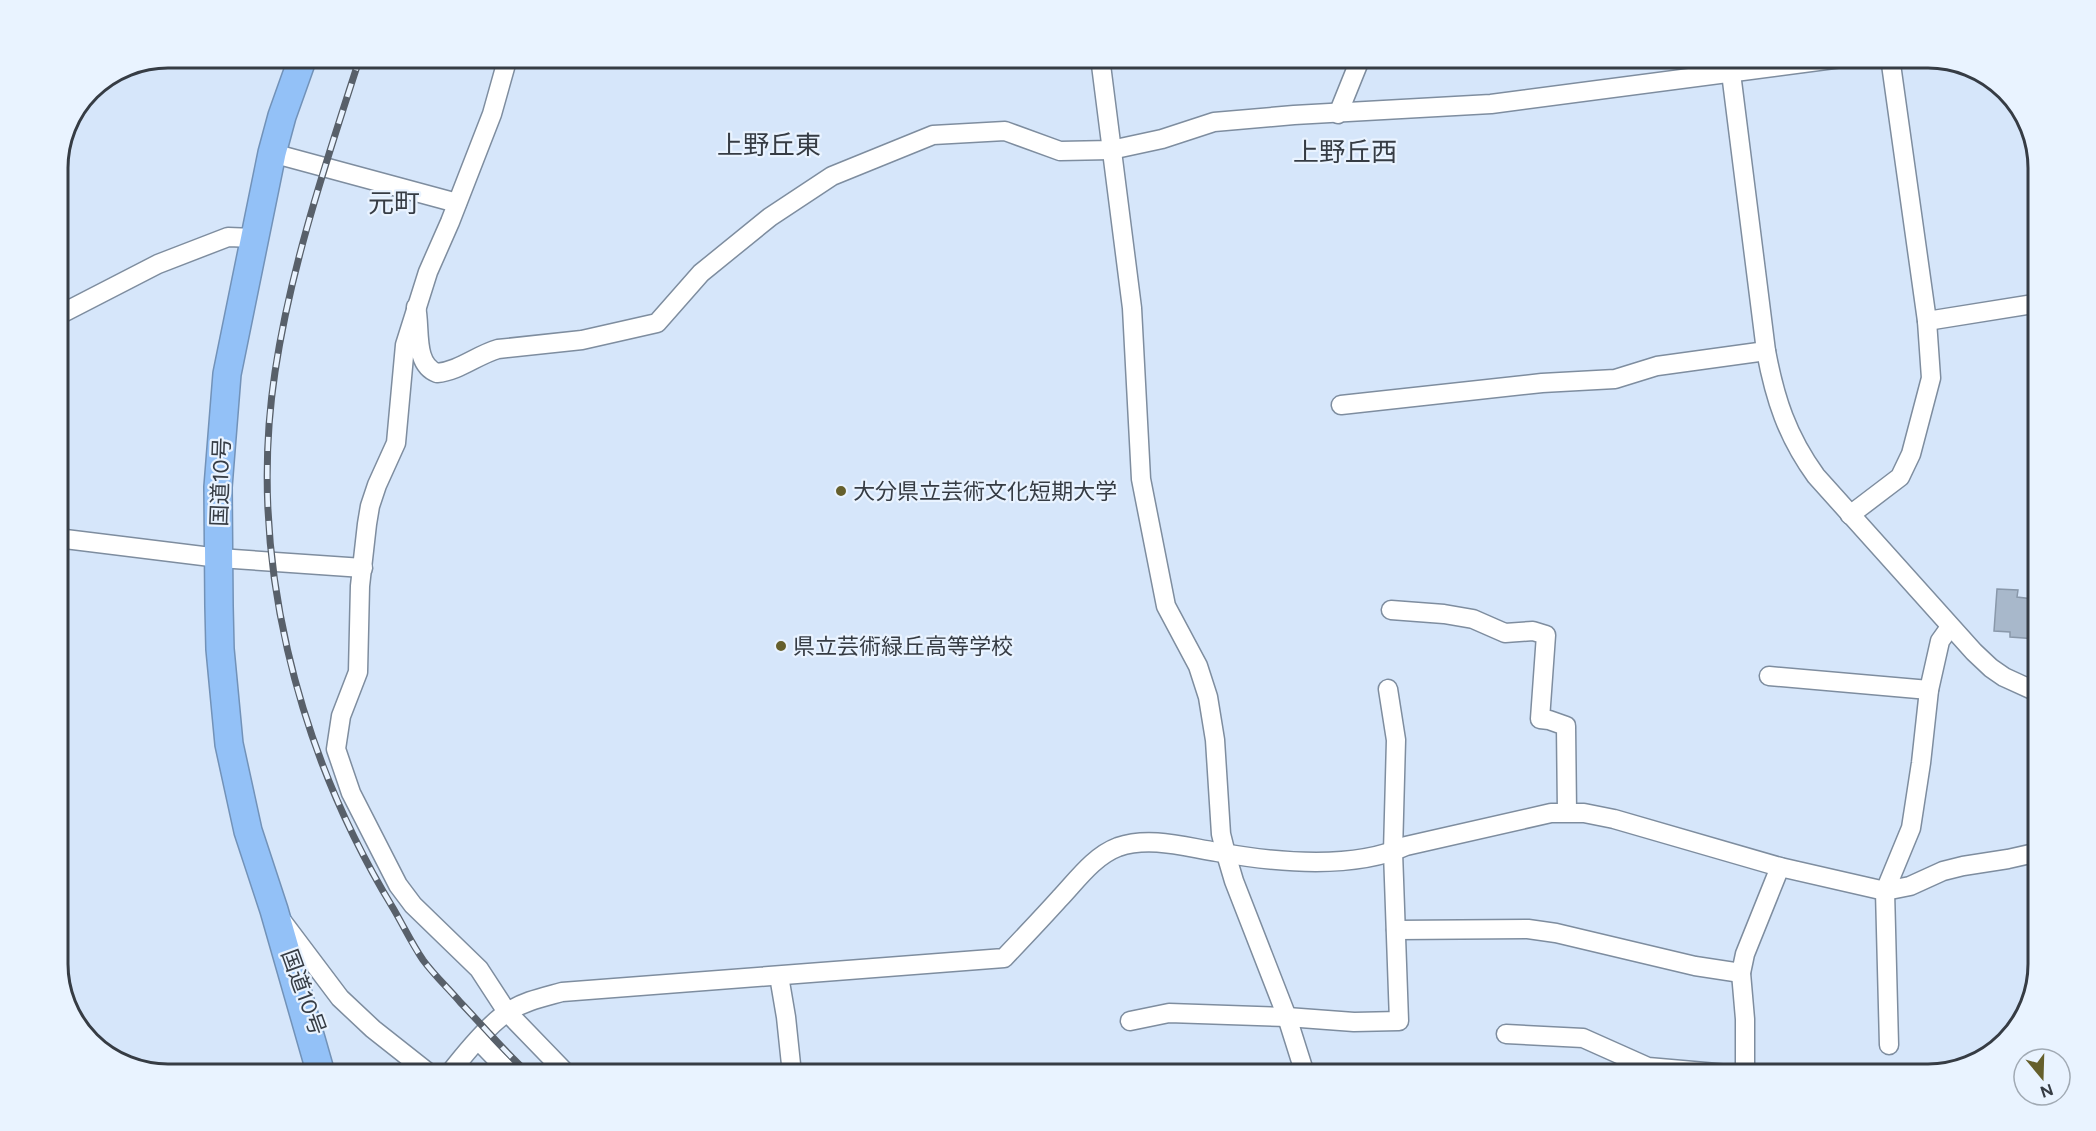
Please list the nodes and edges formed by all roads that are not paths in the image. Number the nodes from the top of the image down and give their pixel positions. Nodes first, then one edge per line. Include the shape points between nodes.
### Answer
1 (299, 68) edge
2 (505, 68) edge
3 (1101, 68) edge
4 (1357, 68) edge
5 (1712, 68) edge
6 (1730, 68) edge
7 (1892, 68) edge
8 (1338, 114) junction
9 (1112, 150) junction
10 (272, 153) junction
11 (458, 203) junction
12 (254, 238) junction
13 (2028, 305) edge
14 (416, 307) junction
15 (68, 310) edge
16 (1927, 321) junction
17 (1766, 351) junction
18 (1341, 405) dead end
19 (1850, 515) junction
20 (68, 539) edge
21 (219, 558) junction
22 (363, 568) junction
23 (1391, 610) dead end
24 (1950, 627) junction
25 (1769, 676) dead end
26 (2028, 687) edge
27 (1388, 689) dead end
28 (1929, 690) junction
29 (1567, 812) junction
30 (1393, 852) junction
31 (1226, 854) junction
32 (2028, 854) edge
33 (1780, 867) junction
34 (1885, 891) junction
35 (274, 910) junction
36 (1396, 930) junction
37 (1741, 974) junction
38 (779, 976) junction
39 (507, 1012) junction
40 (1287, 1017) junction
41 (1130, 1021) dead end
42 (1506, 1034) dead end
43 (478, 1040) junction
44 (1889, 1045) dead end
45 (318, 1064) edge
46 (330, 1064) edge
47 (417, 1064) edge
48 (458, 1064) edge
49 (501, 1064) edge
50 (557, 1064) edge
51 (791, 1064) edge
52 (1302, 1064) edge
53 (1641, 1064) edge
54 (1745, 1064) edge

1 - 10 highway, 国道10号
2 - 11 street
3 - 9 street
4 - 8 street
5 - 8 street via 1491,104
6 - 17 street
7 - 16 street
8 - 9 street via 1214,122
9 - 14 street via 1060,151 1005,131 933,135 832,176 770,217 701,273 657,323 582,340 498,349 446,372 433,372 424,362
9 - 31 street via 1132,308 1141,479 1166,606 1198,666 1208,697
10 - 11 street
10 - 12 highway, 国道10号
11 - 14 street
12 - 15 street via 228,237 158,264
12 - 21 highway, 国道10号 via 227,374 218,487
13 - 16 street
14 - 22 street via 405,345 396,443 370,506
16 - 19 street via 1931,378 1911,454 1900,477
17 - 18 street via 1658,366 1615,379
17 - 19 street via 1779,408 1792,439 1816,476
19 - 24 street
20 - 21 street
21 - 22 street
21 - 35 highway, 国道10号 via 220,650 229,744 249,831
22 - 39 street via 358,672 337,730 341,767 398,885 413,905 479,969
23 - 29 street via 1473,619 1505,633 1533,631 1546,635 1540,719 1566,726
24 - 26 street via 1991,668
24 - 28 street via 1940,641
25 - 28 street
27 - 30 street via 1396,740
28 - 34 street via 1914,816
29 - 30 street via 1418,843
29 - 33 street via 1614,819
30 - 31 street via 1312,862
30 - 36 street
31 - 38 street via 1151,842 1118,847 1097,859 1004,958
31 - 40 street
32 - 34 street via 1943,871 1910,886
33 - 34 street
33 - 37 street via 1745,954
34 - 44 street
35 - 45 highway, 国道10号
35 - 46 highway, 国道10号
35 - 47 street via 340,998
36 - 37 street via 1528,929
36 - 40 street via 1399,1021
37 - 54 street
38 - 39 street via 562,992
38 - 51 street
39 - 43 street
39 - 50 street
40 - 41 street via 1169,1013
40 - 52 street
42 - 53 street via 1583,1038
43 - 48 street
43 - 49 street

